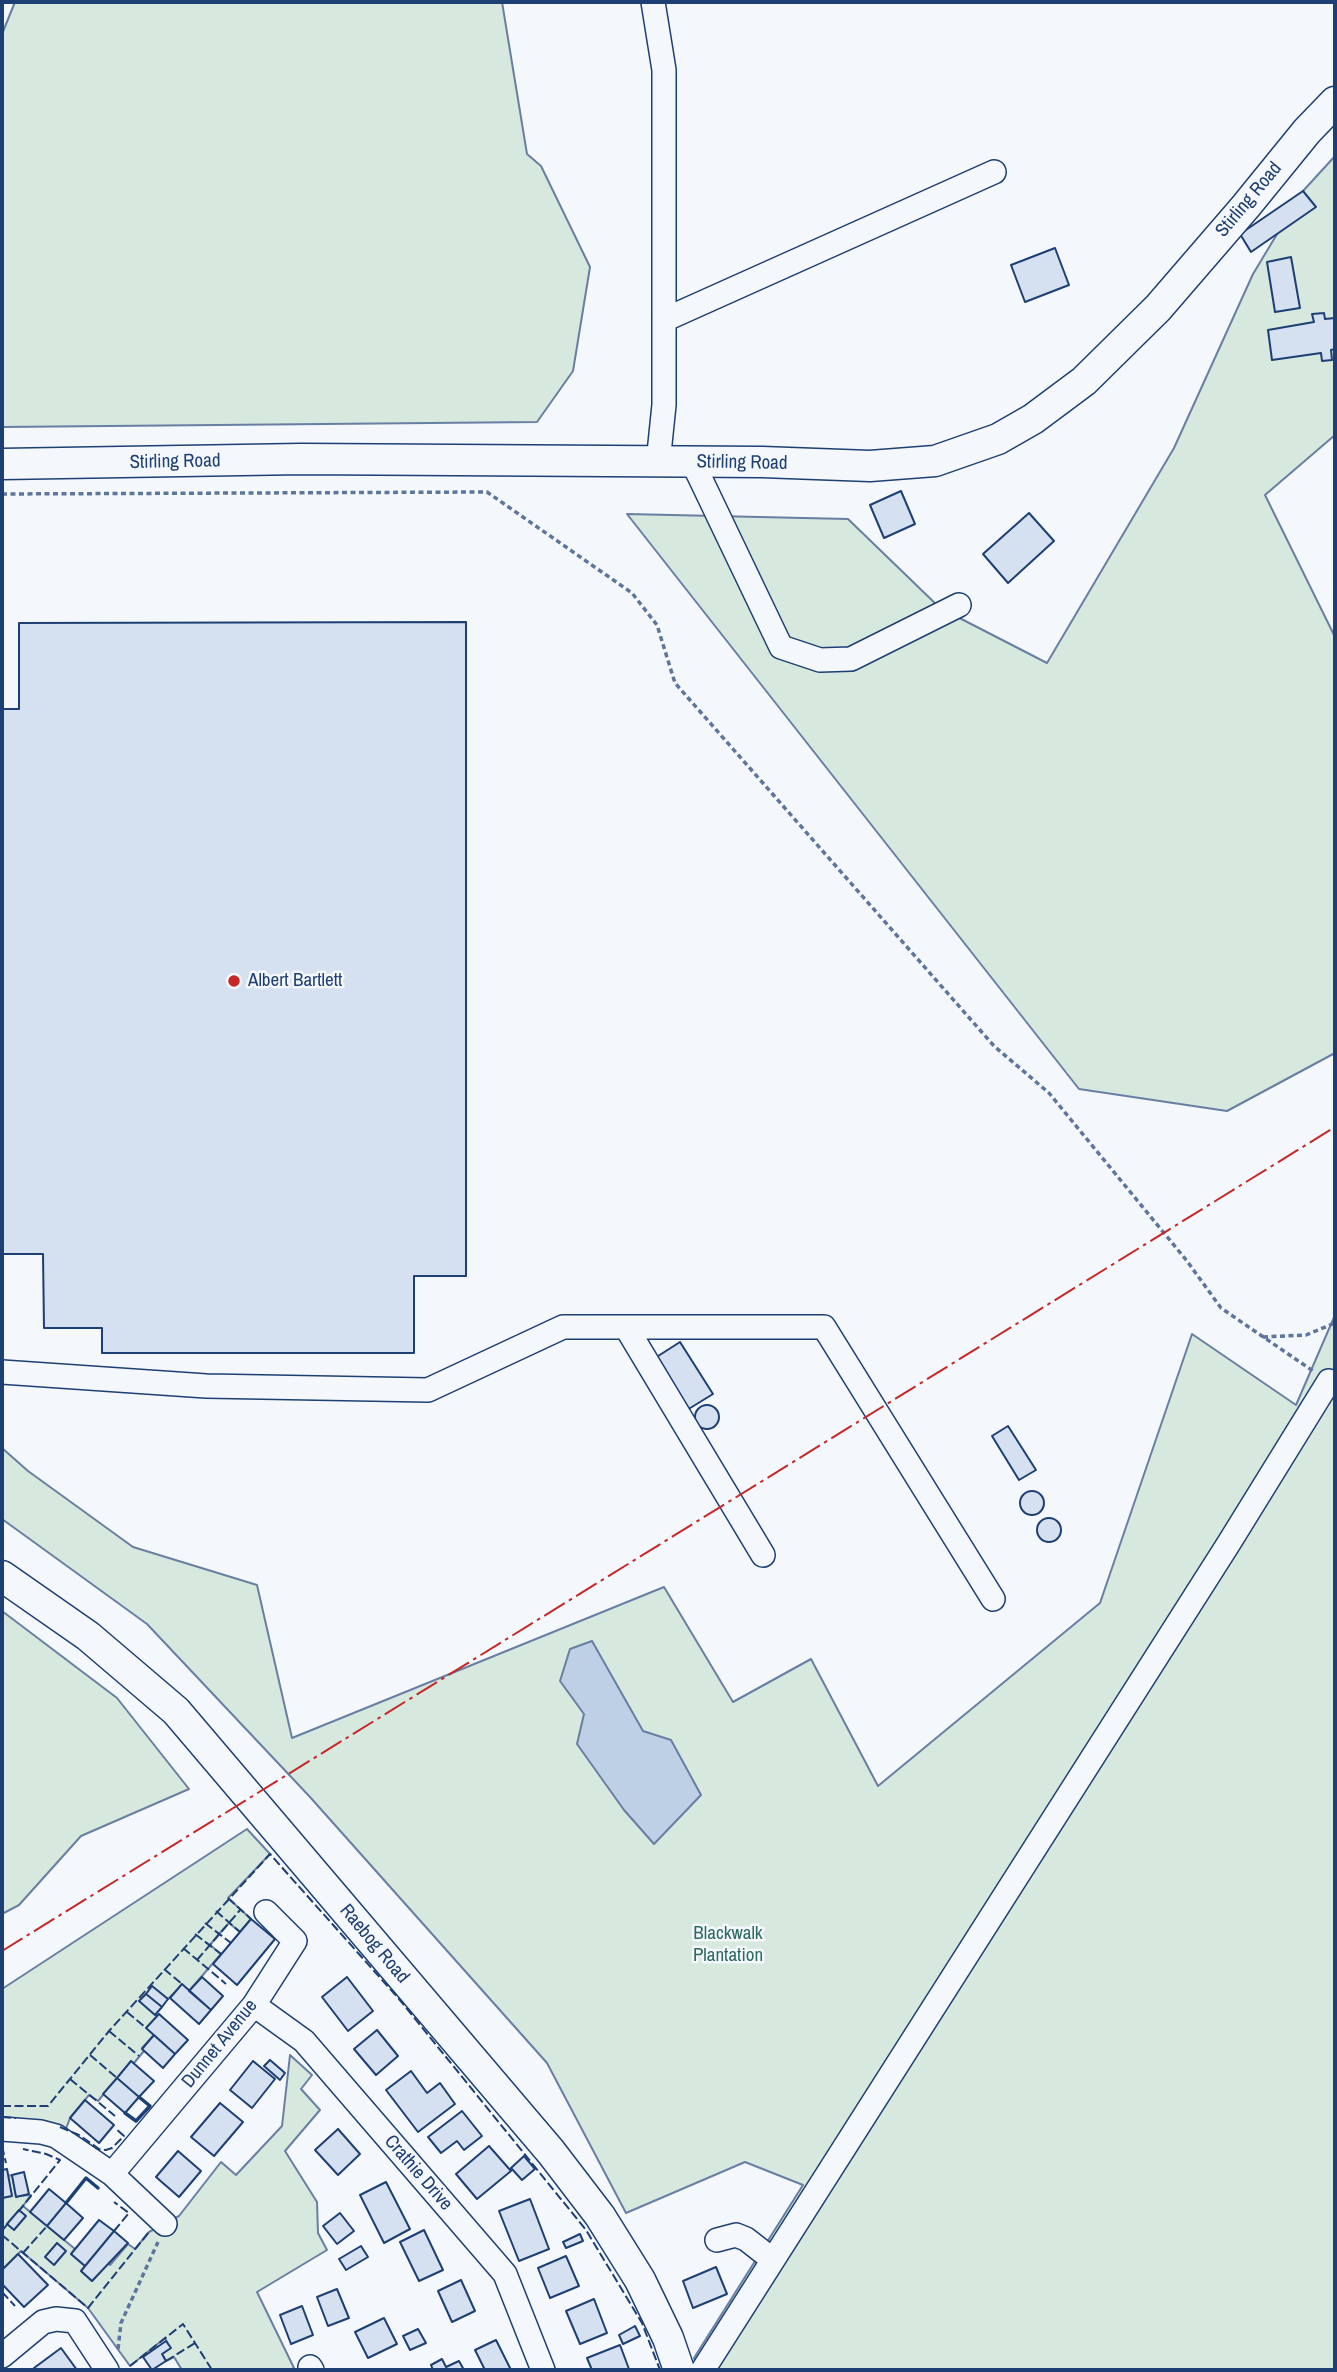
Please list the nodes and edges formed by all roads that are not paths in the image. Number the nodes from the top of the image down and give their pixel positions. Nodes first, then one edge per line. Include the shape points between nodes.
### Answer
1 (653, 2) edge
2 (1335, 102) edge
3 (994, 172) dead end
4 (664, 320) junction
5 (658, 463) junction
6 (693, 463) junction
7 (2, 464) edge
8 (959, 605) dead end
9 (626, 1327) junction
10 (2, 1372) edge
11 (1329, 1381) road end
12 (763, 1555) dead end
13 (2, 1576) edge
14 (993, 1599) dead end
15 (266, 1912) dead end
16 (254, 2005) junction
17 (2, 2129) edge
18 (112, 2174) junction
19 (165, 2224) road end
20 (717, 2240) dead end
21 (773, 2260) junction
22 (2, 2356) edge
23 (113, 2360) edge
24 (2, 2363) edge
25 (7, 2370) edge
26 (543, 2370) edge
27 (680, 2370) edge
28 (703, 2370) edge

1 - 4 street via 664,70
2 - 6 main road, Stirling Road via 1148,317 1084,381 998,439 935,461 870,466
3 - 4 street
4 - 5 street via 664,405
5 - 6 main road, Stirling Road
5 - 7 main road, Stirling Road via 301,459
6 - 8 street via 780,648 820,660 852,659
9 - 10 street via 563,1327 428,1391 206,1386
9 - 12 street
9 - 14 street via 824,1327
11 - 21 street
13 - 27 main road, Raebog Road via 88,1636 176,1711 551,2152 600,2216 640,2280
15 - 16 street, Dunnet Avenue via 296,1941
16 - 18 street, Dunnet Avenue
16 - 26 street, Crathie Drive via 304,2041 505,2274
17 - 18 street via 57,2136
18 - 19 street
20 - 21 street via 736,2235 746,2238
21 - 28 street
22 - 23 street via 43,2322 56,2319 75,2322
24 - 25 street

